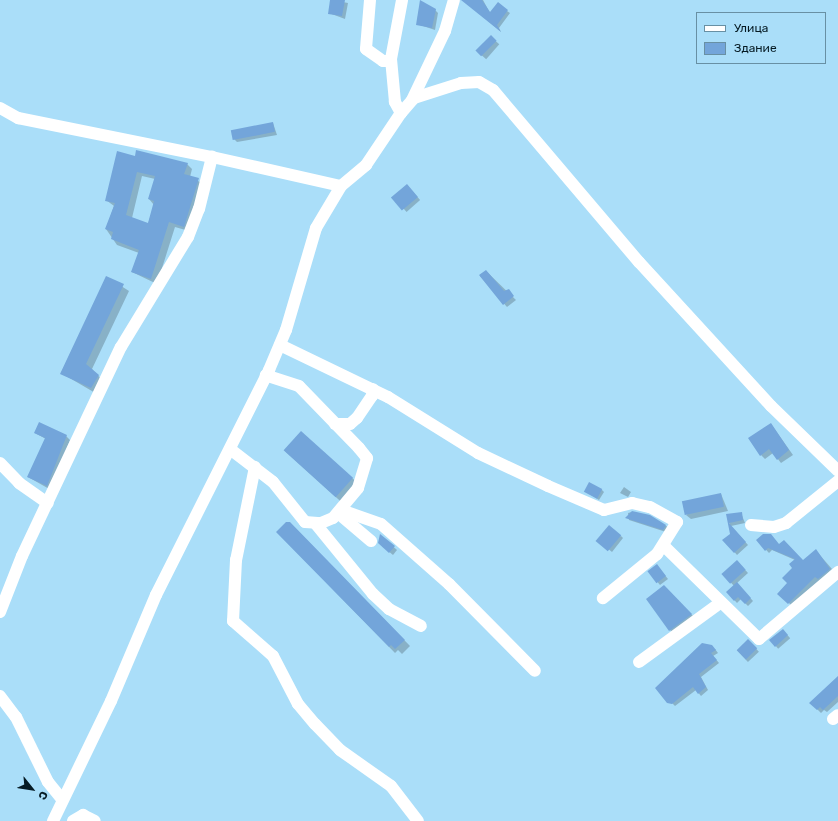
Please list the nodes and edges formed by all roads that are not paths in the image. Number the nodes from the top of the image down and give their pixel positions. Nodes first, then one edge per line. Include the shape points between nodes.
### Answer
1 (370, 0) edge
2 (402, 0) edge
3 (454, 0) edge
4 (391, 61) junction
5 (412, 100) junction
6 (0, 108) edge
7 (401, 113) junction
8 (212, 157) junction
9 (340, 186) junction
10 (280, 345) junction
11 (266, 376) junction
12 (373, 389) junction
13 (335, 424) junction
14 (230, 449) junction
15 (0, 463) edge
16 (254, 467) junction
17 (838, 471) edge
18 (838, 481) edge
19 (48, 503) junction
20 (340, 511) junction
21 (315, 523) junction
22 (751, 525) dead end
23 (371, 541) dead end
24 (664, 546) junction
25 (838, 572) edge
26 (603, 598) dead end
27 (720, 603) junction
28 (0, 612) edge
29 (421, 626) dead end
30 (639, 662) dead end
31 (535, 671) dead end
32 (0, 696) edge
33 (61, 798) junction
34 (53, 821) edge
35 (73, 821) edge
36 (95, 821) edge
37 (418, 821) edge

1 - 4 street via 366,49 383,62
2 - 4 street
3 - 5 street via 445,31
4 - 7 street via 395,102
5 - 7 street
5 - 17 street via 461,83 479,82 493,90 639,262 771,406
6 - 8 street via 18,118
7 - 9 street via 366,165
8 - 9 street
8 - 19 street via 199,209 188,237 121,347
9 - 10 street via 316,228
10 - 11 street
10 - 12 street
11 - 13 street via 298,386
11 - 14 street
12 - 13 street via 372,396 357,418 350,424
12 - 24 street via 478,453 590,505 604,510 632,503 650,507 677,522
13 - 20 street via 367,458 358,488
14 - 16 street
14 - 33 street via 156,596 104,715
15 - 19 street
16 - 21 street via 273,482 306,522
16 - 37 street via 236,560 233,621 273,656 298,704 315,724 340,750 391,786
18 - 22 street via 786,523 774,527
19 - 28 street
20 - 21 street via 333,518
20 - 23 street
20 - 31 street via 381,524 449,584
21 - 29 street via 373,594 389,609
24 - 26 street
24 - 27 street
25 - 27 street via 759,639
27 - 30 street
32 - 33 street via 16,717 48,782
33 - 34 street
35 - 36 street via 83,815

